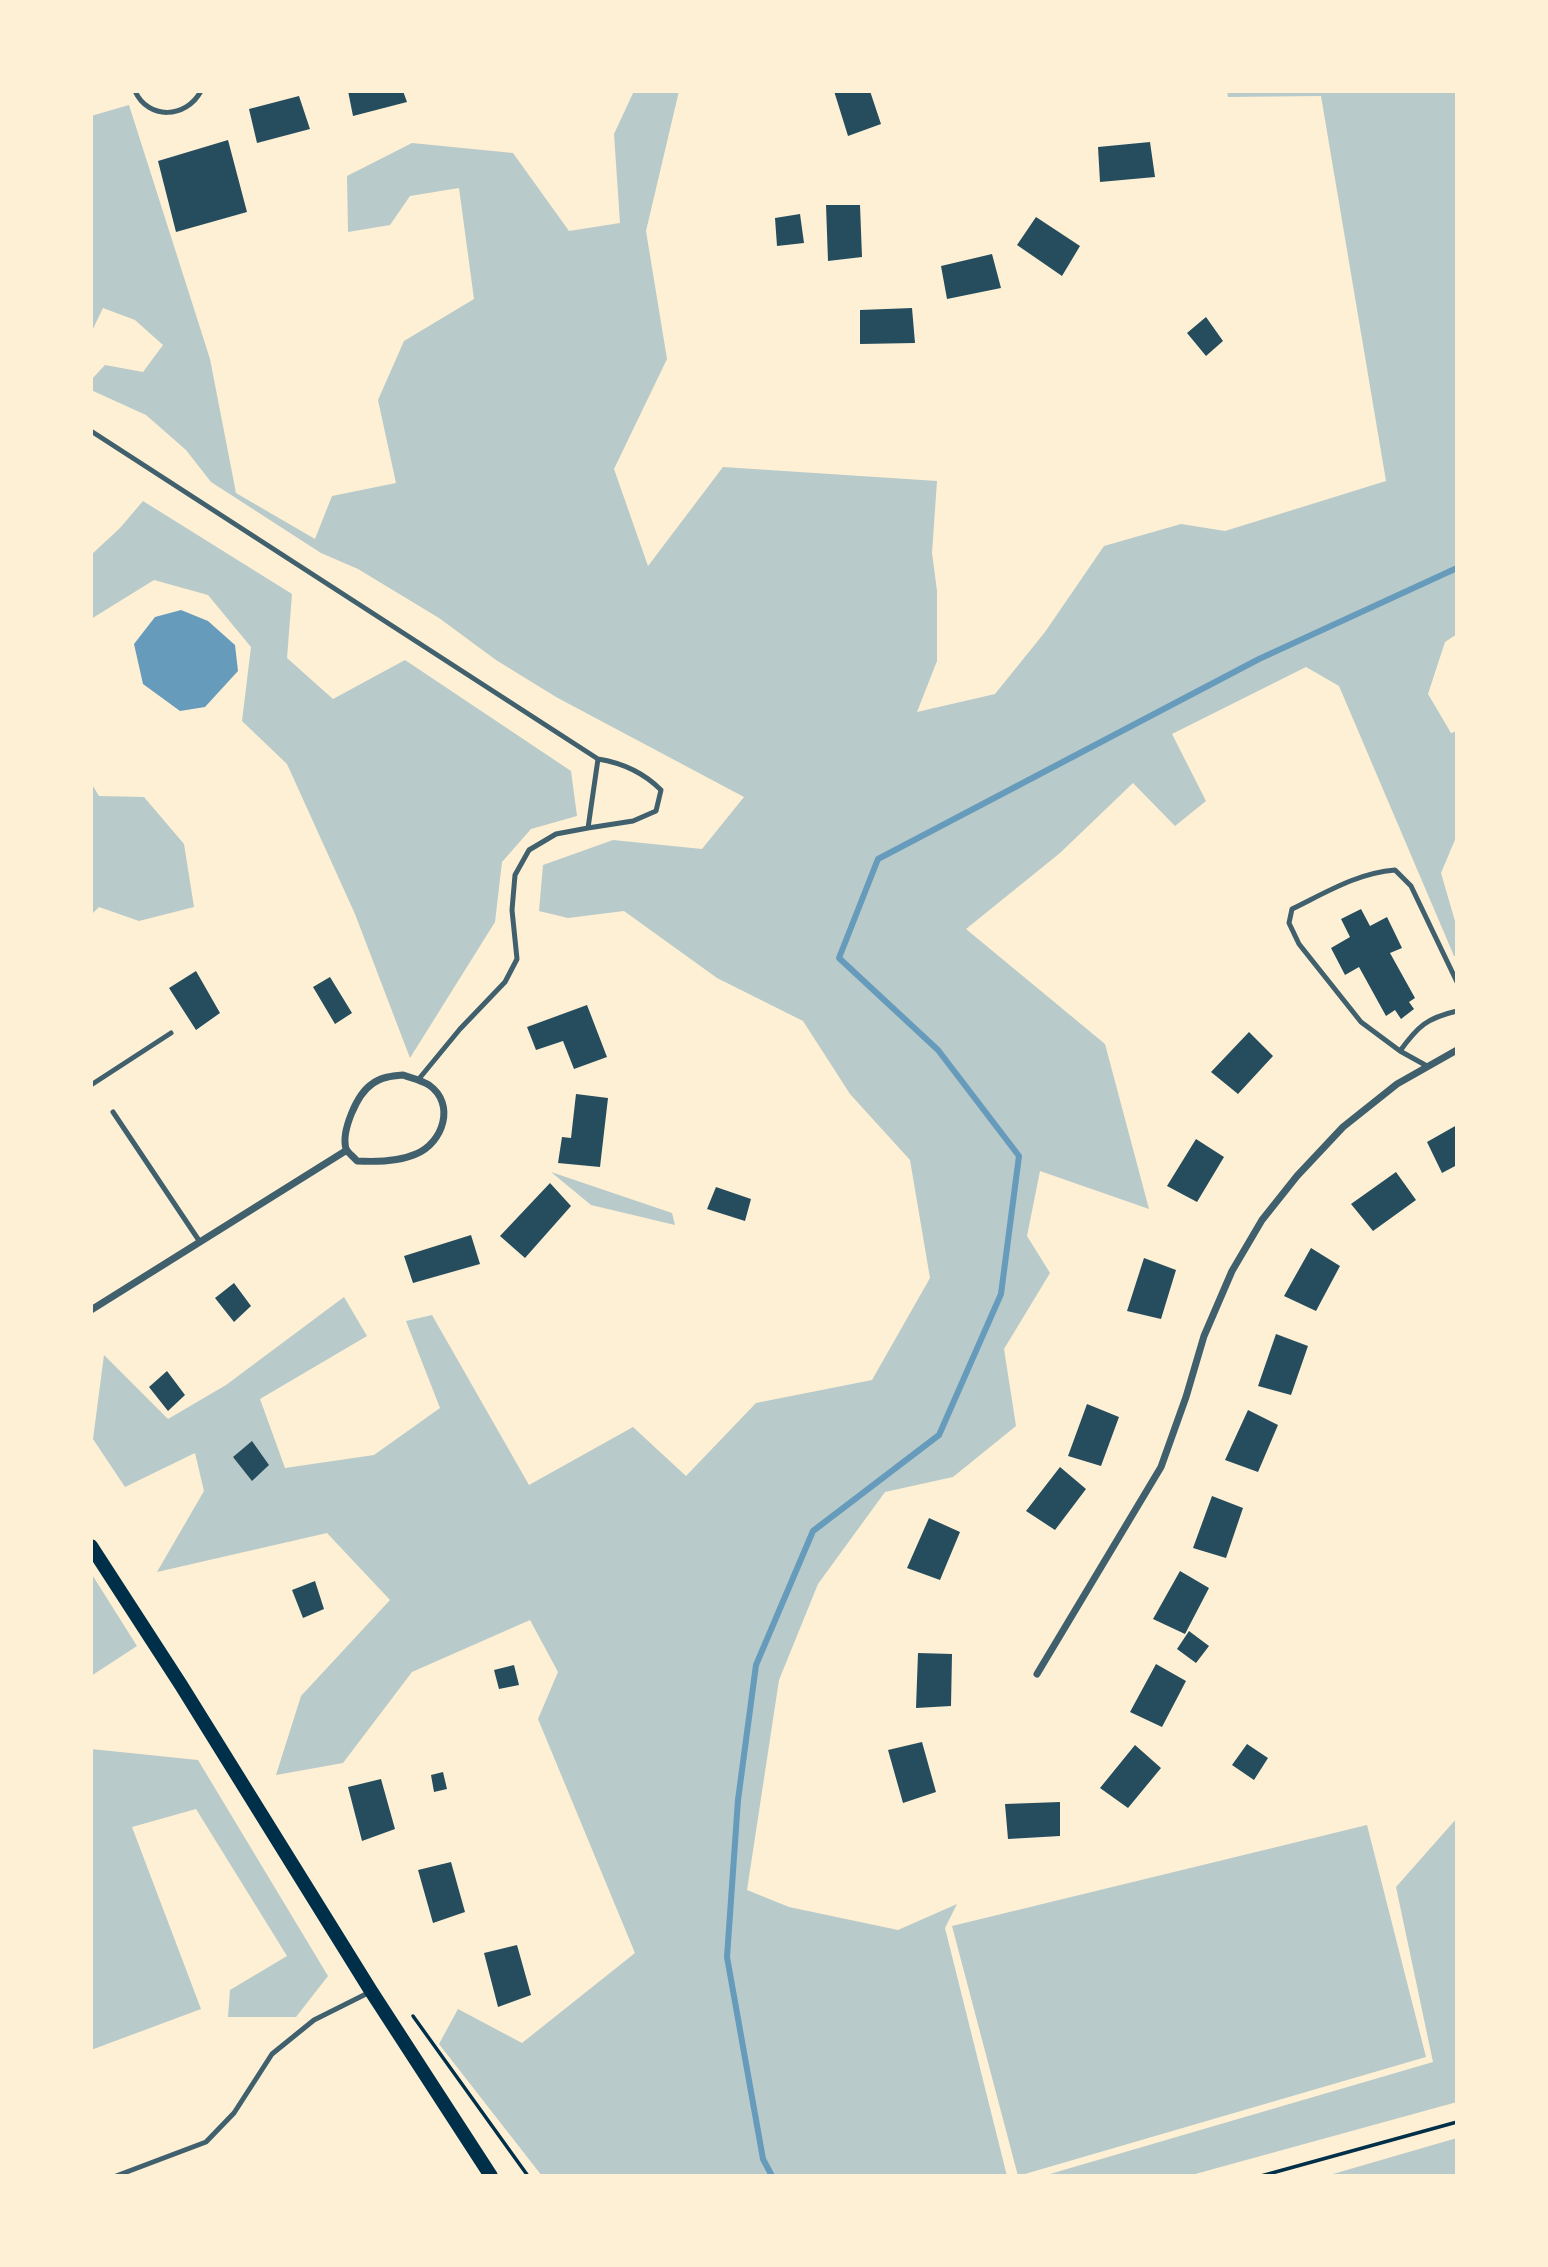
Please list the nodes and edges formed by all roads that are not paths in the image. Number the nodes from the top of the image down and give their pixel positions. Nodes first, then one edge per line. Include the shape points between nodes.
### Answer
1 (135, 91) edge
2 (201, 91) edge
3 (91, 431) edge
4 (598, 759) junction
5 (588, 828) junction
6 (1457, 982) edge
7 (1457, 1011) edge
8 (171, 1033) dead end
9 (1457, 1050) edge
10 (1400, 1051) junction
11 (1427, 1066) junction
12 (418, 1080) junction
13 (91, 1085) edge
14 (113, 1112) dead end
15 (346, 1150) junction
16 (200, 1242) junction
17 (91, 1310) edge
18 (91, 1546) edge
19 (1037, 1674) dead end
20 (371, 1992) junction
21 (116, 2176) edge
22 (491, 2176) edge

1 - 2 lane via 144,106 170,112 191,106
3 - 4 lane
4 - 5 lane
4 - 5 lane via 620,762 661,790 656,811 633,821
5 - 12 lane via 556,834 529,850 515,875 512,910 517,959 505,982
6 - 10 lane via 1411,886 1395,870 1352,880 1292,909 1289,923 1299,944 1361,1022
7 - 10 lane via 1435,1016 1413,1032
8 - 13 lane
9 - 11 street
10 - 11 lane
11 - 19 street via 1343,1127 1262,1220 1232,1271 1204,1336 1161,1466
12 - 15 street via 403,1075 370,1085 352,1113 345,1132
12 - 15 street via 430,1086 442,1102 440,1135 430,1146 415,1155 381,1162 357,1161
14 - 16 lane
15 - 16 street
16 - 17 street
18 - 20 main road
20 - 21 lane via 314,2020 272,2054 234,2113 206,2142
20 - 22 main road

